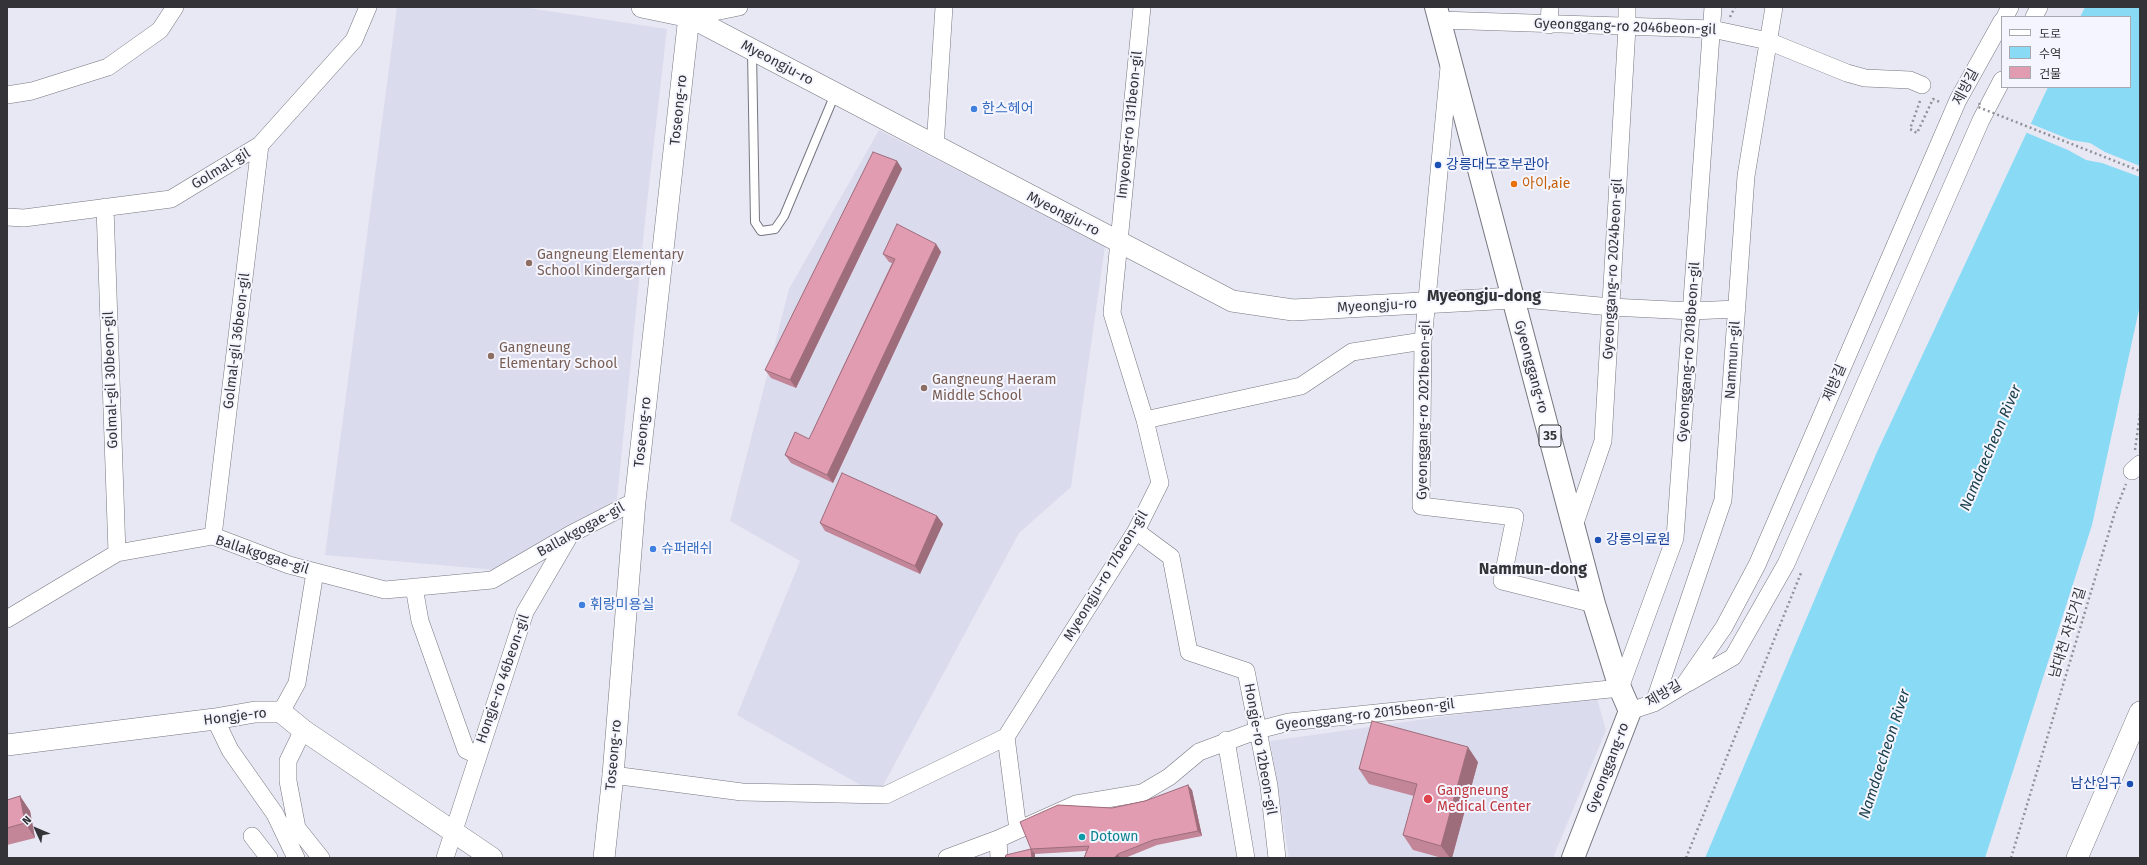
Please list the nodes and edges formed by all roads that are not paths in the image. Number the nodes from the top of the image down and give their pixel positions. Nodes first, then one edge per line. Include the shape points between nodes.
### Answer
1 (175, 7) edge
2 (368, 7) edge
3 (642, 7) edge
4 (739, 7) edge
5 (944, 7) edge
6 (1142, 7) edge
7 (1550, 7) edge
8 (1627, 7) edge
9 (1713, 7) edge
10 (1774, 7) edge
11 (2010, 7) edge
12 (2039, 7) edge
13 (690, 12) edge
14 (1438, 14) edge
15 (2005, 16) edge
16 (2034, 16) edge
17 (2001, 24) edge
18 (1549, 25) junction
19 (1627, 27) junction
20 (1712, 29) junction
21 (1768, 41) junction
22 (752, 50) junction
23 (1449, 60) junction
24 (2001, 82) edge
25 (1922, 85) road end
26 (835, 94) junction
27 (7, 95) edge
28 (260, 146) junction
29 (935, 147) junction
30 (105, 207) junction
31 (7, 217) edge
32 (1119, 242) junction
33 (1513, 298) junction
34 (1427, 303) junction
35 (1611, 307) junction
36 (1737, 309) junction
37 (1692, 311) junction
38 (1423, 340) junction
39 (1145, 420) junction
40 (635, 501) junction
41 (1574, 526) junction
42 (1136, 530) junction
43 (571, 534) junction
44 (213, 536) junction
45 (117, 554) junction
46 (315, 572) junction
47 (414, 587) junction
48 (1594, 604) junction
49 (7, 619) edge
50 (1684, 685) junction
51 (1620, 688) junction
52 (1654, 703) junction
53 (1630, 711) junction
54 (281, 712) junction
55 (2140, 712) edge
56 (215, 719) junction
57 (303, 730) junction
58 (1258, 730) junction
59 (1006, 737) junction
60 (1226, 740) junction
61 (7, 745) edge
62 (479, 751) junction
63 (613, 775) junction
64 (1018, 830) junction
65 (452, 832) junction
66 (252, 836) dead end
67 (998, 839) junction
68 (269, 858) edge
69 (296, 858) edge
70 (321, 858) edge
71 (445, 858) edge
72 (492, 858) edge
73 (604, 858) edge
74 (947, 858) edge
75 (999, 858) edge
76 (1246, 858) edge
77 (1277, 858) edge
78 (1573, 858) edge
79 (2077, 858) edge

1 - 27 street via 160,30 108,67 32,91
2 - 28 street, Golmal-gil via 354,40
3 - 13 street, Myeongju-ro
4 - 13 street
5 - 29 street
6 - 32 street, Imyeong-ro 131beon-gil
7 - 18 street
8 - 19 street, Gyeonggang-ro 2024beon-gil
9 - 20 street, Gyeonggang-ro 2018beon-gil
10 - 21 street, Nammun-gil
11 - 15 street
12 - 16 street
13 - 22 street, Myeongju-ro
13 - 40 street, Toseong-ro
14 - 18 street, Gyeonggang-ro 2046beon-gil
14 - 23 main road, Gyeonggang-ro / 35
17 - 50 street, 제방길 via 1958,100 1757,565 1724,627
18 - 19 street, Gyeonggang-ro 2046beon-gil
19 - 20 street, Gyeonggang-ro 2046beon-gil
19 - 35 street, Gyeonggang-ro 2024beon-gil
20 - 21 street, Gyeonggang-ro 2046beon-gil
20 - 37 street, Gyeonggang-ro 2018beon-gil
21 - 25 street, Gyeonggang-ro 2046beon-gil via 1847,73 1865,78 1910,80
21 - 36 street, Nammun-gil via 1746,176
22 - 26 street, Myeongju-ro
22 - 26 lane via 755,222 761,231 774,229 784,216
23 - 33 main road, Gyeonggang-ro / 35
23 - 34 street, Gyeonggang-ro 2021beon-gil
24 - 50 street via 1981,120 1786,564 1733,657
26 - 29 street, Myeongju-ro
28 - 30 street, Golmal-gil via 171,199
28 - 44 street, Golmal-gil 36beon-gil
29 - 32 street, Myeongju-ro
30 - 31 street, Golmal-gil via 24,218
30 - 45 street, Golmal-gil 30beon-gil
32 - 34 street, Myeongju-ro via 1232,301 1293,310
32 - 39 street, Myeongju-ro 17beon-gil via 1112,313
33 - 34 street, Myeongju-ro
33 - 35 street
33 - 41 main road, Gyeonggang-ro / 35
34 - 38 street, Gyeonggang-ro 2021beon-gil
35 - 37 street
35 - 41 street, Gyeonggang-ro 2024beon-gil via 1603,441
36 - 37 street
36 - 52 street, Nammun-gil via 1723,500
37 - 51 street, Gyeonggang-ro 2018beon-gil via 1676,538
38 - 39 street via 1352,352 1302,386
38 - 48 street, Gyeonggang-ro 2021beon-gil via 1421,506 1515,517 1502,581
39 - 42 street, Myeongju-ro 17beon-gil via 1160,483
40 - 43 street, Ballakgogae-gil
40 - 63 street, Toseong-ro
41 - 48 main road, Gyeonggang-ro / 35
42 - 58 street, Hongje-ro 12beon-gil via 1171,557 1189,652 1246,671
42 - 59 street, Myeongju-ro 17beon-gil
43 - 47 street, Ballakgogae-gil via 492,580
43 - 62 street, Hongje-ro 46beon-gil via 525,612
44 - 45 street, Ballakgogae-gil
44 - 46 street, Ballakgogae-gil via 290,566
45 - 49 street, Ballakgogae-gil
46 - 47 street, Ballakgogae-gil via 385,590
46 - 54 street via 297,683
47 - 62 street via 420,621 466,750
48 - 51 main road, Gyeonggang-ro / 35
50 - 52 street, 제방길
51 - 53 main road, Gyeonggang-ro / 35
51 - 58 street, Gyeonggang-ro 2015beon-gil via 1290,722
52 - 53 street, 제방길
53 - 78 main road, Gyeonggang-ro
54 - 56 street, Hongje-ro via 255,712
54 - 57 street, Hongje-ro
55 - 79 street
56 - 61 street, Hongje-ro
56 - 69 street via 230,750 275,814
57 - 65 street, Hongje-ro
57 - 70 street via 288,761 288,781 298,828
58 - 60 street, Gyeonggang-ro 2015beon-gil
58 - 77 street, Hongje-ro 12beon-gil via 1269,786
59 - 63 street via 886,795 742,792
59 - 64 street
60 - 64 street, Gyeonggang-ro 2015beon-gil via 1199,752 1169,777 1142,793 1076,804
60 - 76 street
62 - 65 street, Hongje-ro 46beon-gil
63 - 73 street, Toseong-ro
64 - 67 street, Gyeonggang-ro 2015beon-gil
65 - 71 street, Hongje-ro 46beon-gil
65 - 72 street, Hongje-ro
66 - 68 street
67 - 74 street, Gyeonggang-ro 2015beon-gil
67 - 75 street

